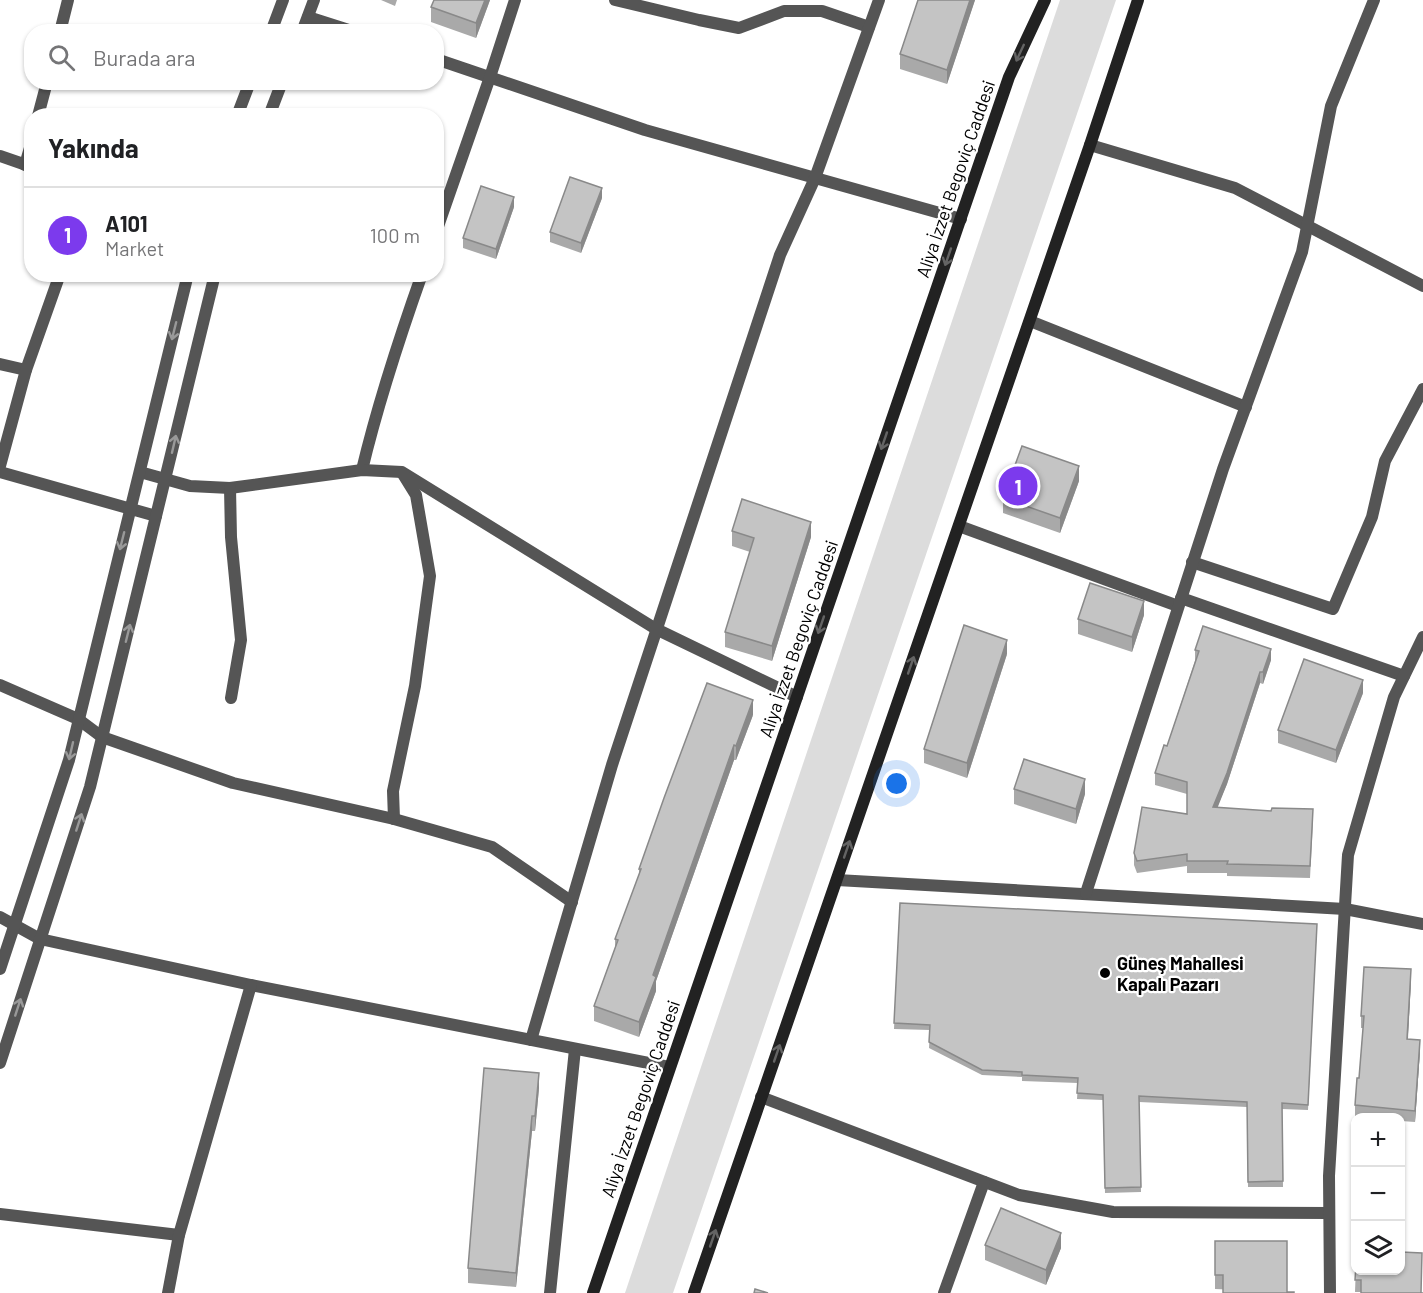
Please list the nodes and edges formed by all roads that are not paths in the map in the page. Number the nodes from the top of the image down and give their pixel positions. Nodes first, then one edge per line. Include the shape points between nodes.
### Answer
1 (69, 0) edge
2 (283, 0) edge
3 (314, 0) edge
4 (515, 0) edge
5 (615, 0) edge
6 (879, 0) edge
7 (1045, 0) edge
8 (1138, 0) edge
9 (1374, 0) edge
10 (308, 17) junction
11 (62, 24) edge
12 (274, 24) edge
13 (305, 24) edge
14 (330, 24) edge
15 (869, 27) junction
16 (444, 62) edge
17 (490, 77) junction
18 (45, 90) edge
19 (247, 90) edge
20 (279, 90) edge
21 (40, 108) edge
22 (240, 108) edge
23 (272, 108) edge
24 (1090, 145) junction
25 (0, 156) edge
26 (24, 165) edge
27 (815, 178) junction
28 (444, 209) edge
29 (961, 219) junction
30 (1307, 225) junction
31 (57, 282) edge
32 (186, 282) edge
33 (214, 282) edge
34 (419, 282) edge
35 (1423, 286) edge
36 (1030, 321) junction
37 (0, 364) edge
38 (26, 370) junction
39 (1423, 389) edge
40 (1246, 407) junction
41 (0, 466) edge
42 (362, 470) junction
43 (0, 472) edge
44 (140, 472) junction
45 (402, 472) junction
46 (166, 478) junction
47 (230, 488) junction
48 (130, 509) junction
49 (156, 516) junction
50 (959, 525) junction
51 (1192, 562) junction
52 (1179, 602) junction
53 (656, 629) junction
54 (1423, 637) edge
55 (1404, 676) junction
56 (0, 685) edge
57 (797, 697) junction
58 (231, 698) dead end
59 (78, 719) junction
60 (102, 737) junction
61 (394, 819) junction
62 (837, 880) junction
63 (1086, 893) junction
64 (572, 902) junction
65 (1345, 909) junction
66 (0, 918) edge
67 (15, 924) junction
68 (1423, 924) edge
69 (40, 939) junction
70 (0, 969) edge
71 (251, 985) junction
72 (4, 1037) edge
73 (531, 1040) junction
74 (575, 1049) junction
75 (0, 1063) edge
76 (669, 1067) junction
77 (761, 1097) junction
78 (984, 1182) junction
79 (1329, 1213) junction
80 (0, 1214) edge
81 (179, 1235) junction
82 (168, 1293) edge
83 (550, 1293) edge
84 (593, 1293) edge
85 (694, 1293) edge
86 (944, 1293) edge
87 (1330, 1293) edge

1 - 11 street
2 - 12 street
3 - 10 street
4 - 17 street
5 - 15 street via 739,28 784,11 822,11
6 - 15 street
7 -> 29 main road, Aliya İzzet Begoviç Caddesi via 1009,77
8 - 24 main road
9 - 30 street via 1331,106
10 - 13 street
10 - 14 street
15 - 27 street
16 - 17 street
17 - 27 street via 645,130
17 - 28 street
18 - 21 street
19 - 22 street
20 - 23 street
24 - 30 street via 1235,188
24 - 36 main road
25 - 26 street
27 - 29 street
27 - 53 street via 780,255
29 -> 57 main road, Aliya İzzet Begoviç Caddesi
30 - 35 street
30 - 40 street via 1302,252
31 - 38 street
32 -> 44 street
46 -> 33 street
34 - 42 street
36 - 40 street
36 - 50 main road
37 - 38 street
38 - 41 street
39 - 51 street via 1385,461 1372,517 1333,609
40 - 51 street
42 - 45 street
42 - 47 street
43 - 48 street
44 - 46 street
44 - 48 street
45 - 53 street
45 - 61 street via 416,495 430,576 415,686 393,791
46 - 47 street via 190,486
46 - 49 street
47 - 58 street via 241,640
48 - 49 street
48 -> 59 street
60 -> 49 street
50 - 52 street
62 -> 50 main road
51 - 52 street
52 - 55 street
52 - 63 street
53 - 57 street
53 - 64 street
54 - 55 street
55 - 65 street via 1394,697 1348,855
56 - 59 street
57 - 76 main road, Aliya İzzet Begoviç Caddesi
59 - 60 street
59 -> 67 street via 69,760
60 - 61 street via 233,783
69 -> 60 street via 90,787
61 - 64 street via 492,847
62 - 63 street
77 -> 62 main road
63 - 65 street
64 - 73 street
65 - 68 street
65 - 79 street
66 - 67 street
67 - 69 street
67 - 70 street
69 - 71 street
72 -> 69 street
71 - 73 street
71 - 81 street
72 - 75 street
73 - 74 street
74 - 76 street
74 - 83 street
76 - 84 main road, Aliya İzzet Begoviç Caddesi
77 - 78 street
85 -> 77 main road
78 - 79 street via 1019,1195 1113,1212
78 - 86 street
79 - 87 street
80 - 81 street
81 - 82 street

